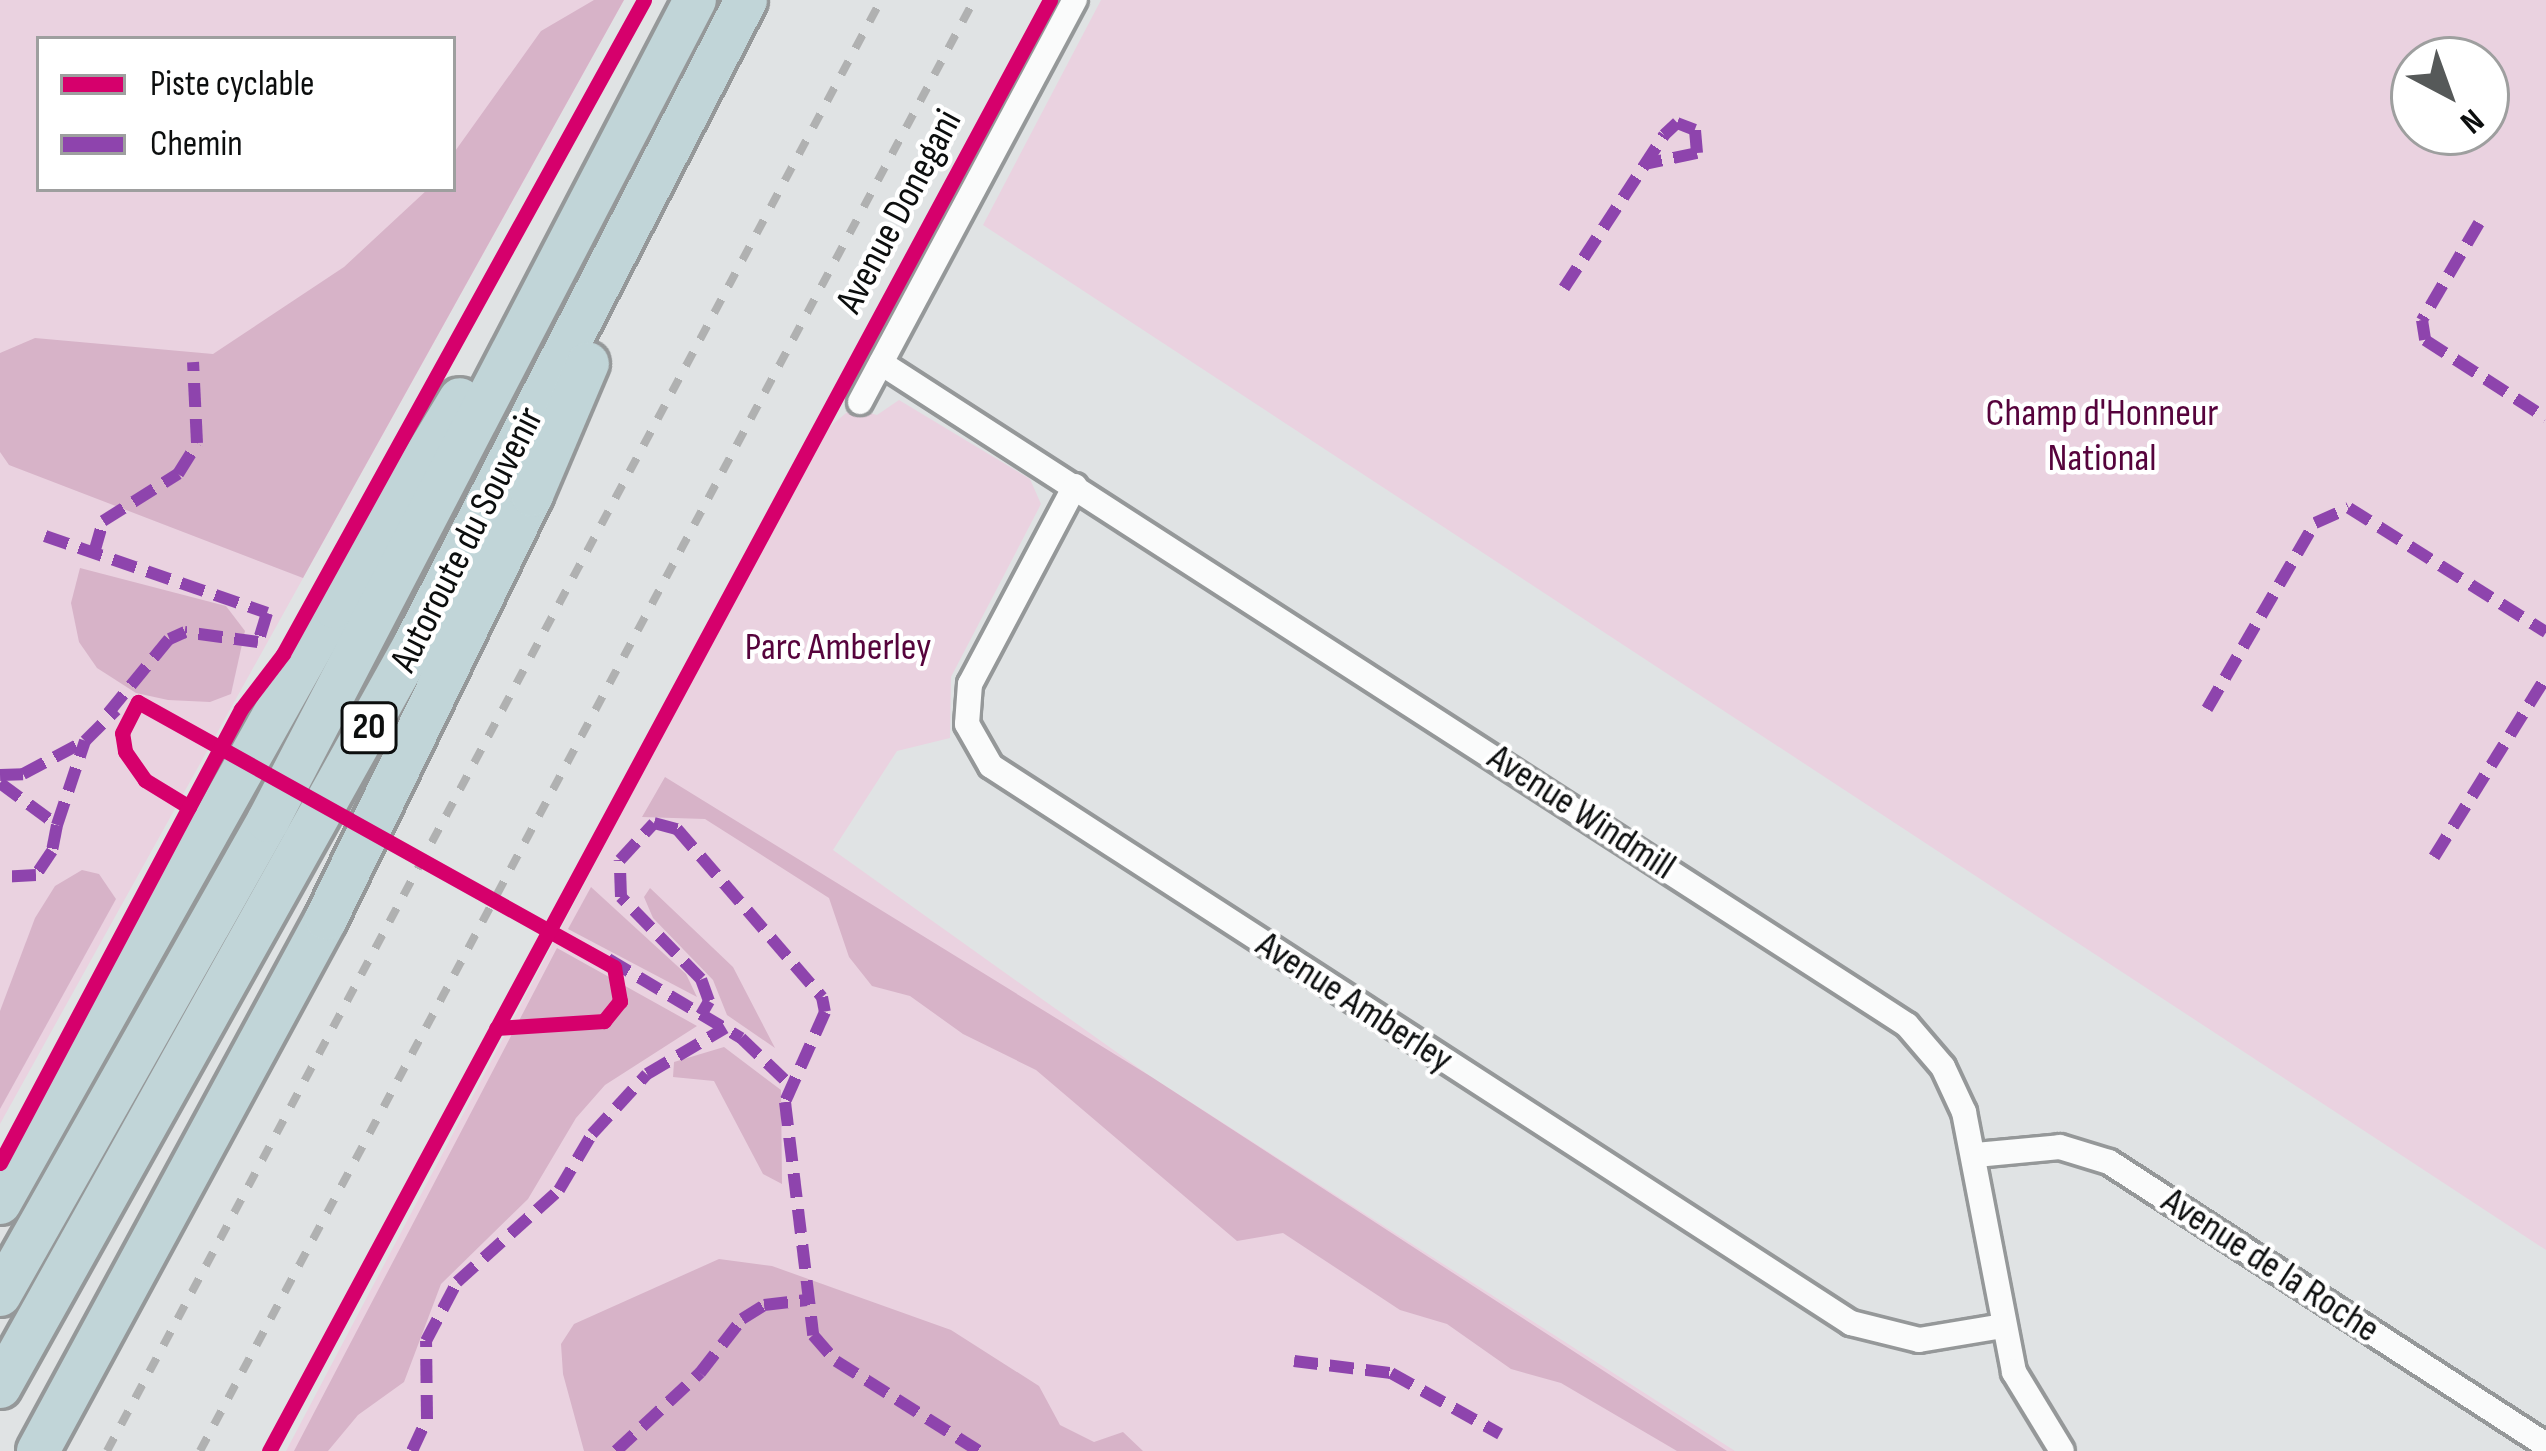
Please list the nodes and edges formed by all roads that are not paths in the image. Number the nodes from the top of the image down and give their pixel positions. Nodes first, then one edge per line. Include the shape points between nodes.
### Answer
1 (695, 0) edge
2 (746, 0) edge
3 (1075, 0) edge
4 (717, 58) junction
5 (651, 86) junction
6 (881, 363) junction
7 (860, 402) dead end
8 (1076, 486) junction
9 (1976, 1156) junction
10 (0, 1203) edge
11 (0, 1294) edge
12 (2003, 1326) junction
13 (0, 1387) edge
14 (2546, 1444) edge
15 (38, 1451) edge
16 (2062, 1451) edge

1 - 5 highway, Autoroute du Souvenir / 20
2 - 4 highway, Autoroute du Souvenir / 20
3 - 6 street, Avenue Donegani
4 - 13 highway, Autoroute du Souvenir / 20 via 283,890
4 - 15 highway via 522,516 286,997
5 - 10 highway via 334,607
5 - 11 highway, Autoroute du Souvenir / 20 via 256,842
6 - 7 street, Avenue Donegani
6 - 8 street, Avenue Windmill
8 - 9 street, Avenue Windmill via 1892,1014 1943,1066
8 - 12 street, Avenue Amberley via 970,684 967,724 992,766 1850,1323 1919,1340
9 - 12 street, Avenue Windmill
9 - 14 street, Avenue de la Roche via 2060,1147 2109,1162
12 - 16 street, Avenue Windmill via 2021,1390

